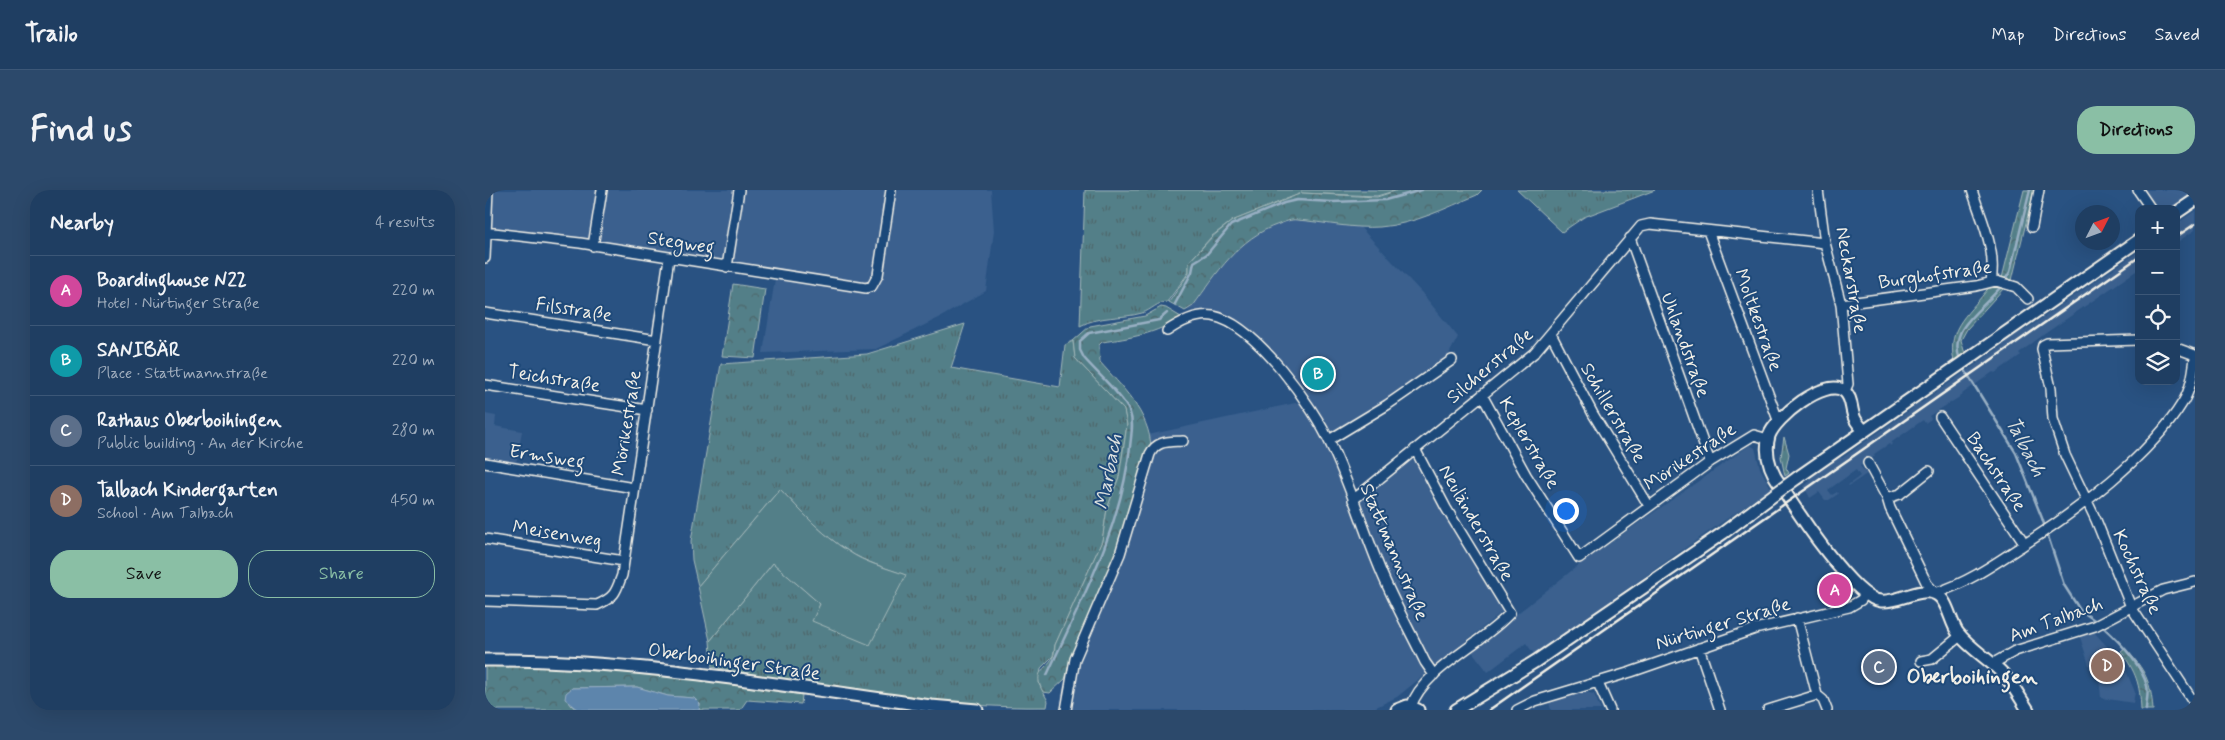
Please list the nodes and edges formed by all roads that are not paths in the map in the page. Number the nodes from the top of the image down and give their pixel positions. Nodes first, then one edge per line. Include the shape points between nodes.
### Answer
1 (488, 190) edge
2 (602, 190) edge
3 (739, 190) edge
4 (891, 190) edge
5 (1818, 190) edge
6 (1972, 190) edge
7 (2039, 190) edge
8 (2138, 190) edge
9 (2195, 200) edge
10 (2148, 205) edge
11 (2180, 210) edge
12 (2033, 227) dead end
13 (1708, 231) junction
14 (485, 232) edge
15 (1630, 238) junction
16 (1825, 243) junction
17 (2135, 243) edge
18 (593, 246) junction
19 (485, 258) edge
20 (669, 258) junction
21 (727, 267) junction
22 (2000, 282) junction
23 (2028, 298) dead end
24 (1841, 304) junction
25 (485, 312) edge
26 (1167, 331) dead end
27 (1551, 334) junction
28 (657, 340) junction
29 (2135, 340) edge
30 (2180, 350) edge
31 (2195, 356) edge
32 (1452, 360) dead end
33 (2193, 384) edge
34 (485, 385) edge
35 (1845, 392) junction
36 (1482, 395) junction
37 (647, 410) junction
38 (1940, 417) dead end
39 (1778, 420) junction
40 (1864, 431) junction
41 (1768, 439) junction
42 (1329, 440) junction
43 (1183, 441) dead end
44 (1415, 449) junction
45 (1710, 462) junction
46 (485, 463) edge
47 (1867, 464) dead end
48 (1929, 471) dead end
49 (634, 488) junction
50 (1887, 498) junction
51 (1353, 500) junction
52 (2085, 502) junction
53 (1649, 506) junction
54 (485, 539) edge
55 (2025, 544) junction
56 (1579, 558) joint
57 (624, 561) junction
58 (2195, 582) edge
59 (1865, 594) junction
60 (1935, 594) junction
61 (485, 601) edge
62 (2131, 607) junction
63 (1797, 618) junction
64 (1960, 636) junction
65 (1699, 648) junction
66 (485, 660) edge
67 (1921, 661) dead end
68 (1992, 664) junction
69 (1434, 675) junction
70 (1593, 684) junction
71 (1817, 695) junction
72 (2195, 704) edge
73 (1415, 708) edge
74 (977, 710) edge
75 (1067, 710) edge
76 (1397, 710) edge
77 (1456, 710) edge
78 (1517, 710) edge
79 (1610, 710) edge
80 (1720, 710) edge
81 (1768, 710) edge
82 (1827, 710) edge
83 (2028, 710) edge

1 - 14 street
2 - 18 street
3 - 21 street
4 - 21 street, Stegweg via 878,275 872,286 858,288
5 - 16 street, Neckarstraße
6 - 22 street
7 - 12 street
8 - 10 street
9 - 11 main road
13 - 15 street, Silcherstraße via 1650,224 1641,226
13 - 16 street, Silcherstraße
13 - 39 street, Moltkestraße
14 - 18 street, Stegweg
14 - 19 street
15 - 27 street, Silcherstraße
15 - 45 street, Uhlandstraße
16 - 24 street, Neckarstraße
17 - 40 main road
18 - 20 street, Stegweg
20 - 21 street, Stegweg
20 - 28 street, Mörikestraße
22 - 23 street, Burghofstraße via 2019,289
22 - 24 street, Burghofstraße
24 - 35 street, Neckarstraße via 1848,384
25 - 28 street, Filsstraße
26 - 42 street, Stattmannstraße via 1189,319 1211,316 1222,318 1242,330 1274,361
27 - 36 street, Silcherstraße via 1510,374
27 - 53 street, Schillerstraße via 1593,414
28 - 37 street, Mörikestraße
29 - 52 street, Kochstraße via 2043,344 2058,439
30 - 31 street
31 - 33 street
32 - 42 street
33 - 52 street via 2179,408 2151,443
34 - 37 street, Teichstraße
35 - 39 main road, Mörikestraße via 1835,388 1819,392
35 - 40 main road, Neckarstraße via 1851,401 1854,418
36 - 44 street, Silcherstraße
36 - 56 street, Keplerstraße via 1526,475
37 - 49 street, Mörikestraße
38 - 55 street, Bachstraße
39 - 41 main road, Mörikestraße
40 - 77 main road, bridge via 1723,533 1536,661
41 - 45 street, Mörikestraße via 1754,435
41 - 59 main road via 1769,462 1779,484 1821,544
42 - 51 street, Stattmannstraße
43 - 75 street via 1164,442 1154,446 1150,454 1121,554 1075,659
44 - 51 street, Silcherstraße
44 - 69 street, Neuländerstraße via 1446,508 1510,613
45 - 53 street, Mörikestraße
46 - 49 street, Ermsweg
47 - 50 street
48 - 50 street via 1899,494
49 - 57 street, Mörikestraße
50 - 60 street via 1927,584
51 - 69 street, Stattmannstraße via 1381,572
52 - 55 street
52 - 62 street, Kochstraße via 2096,520
53 - 56 street, Mörikestraße
54 - 57 street, Meisenweg
55 - 60 street via 1974,576
57 - 61 street, Mörikestraße via 616,592 609,600 597,605
58 - 62 street, Am Talbach via 2163,590
59 - 60 main road via 1880,601 1926,592
59 - 63 street, Nürtinger Straße via 1849,607
60 - 64 main road via 1943,601
62 - 68 street, Am Talbach via 2099,624 2015,651
62 - 72 street, Kochstraße
63 - 65 street, Nürtinger Straße
63 - 71 street
64 - 67 street via 1932,659
64 - 68 main road
65 - 70 street, Nürtinger Straße
65 - 80 street
66 - 74 main road, Oberboihinger Straße via 610,664
68 - 83 main road via 2006,677
69 - 73 street via 1415,694
70 - 78 street, Nürtinger Straße via 1535,701
70 - 79 street
71 - 81 street
71 - 82 street
73 - 76 main road

